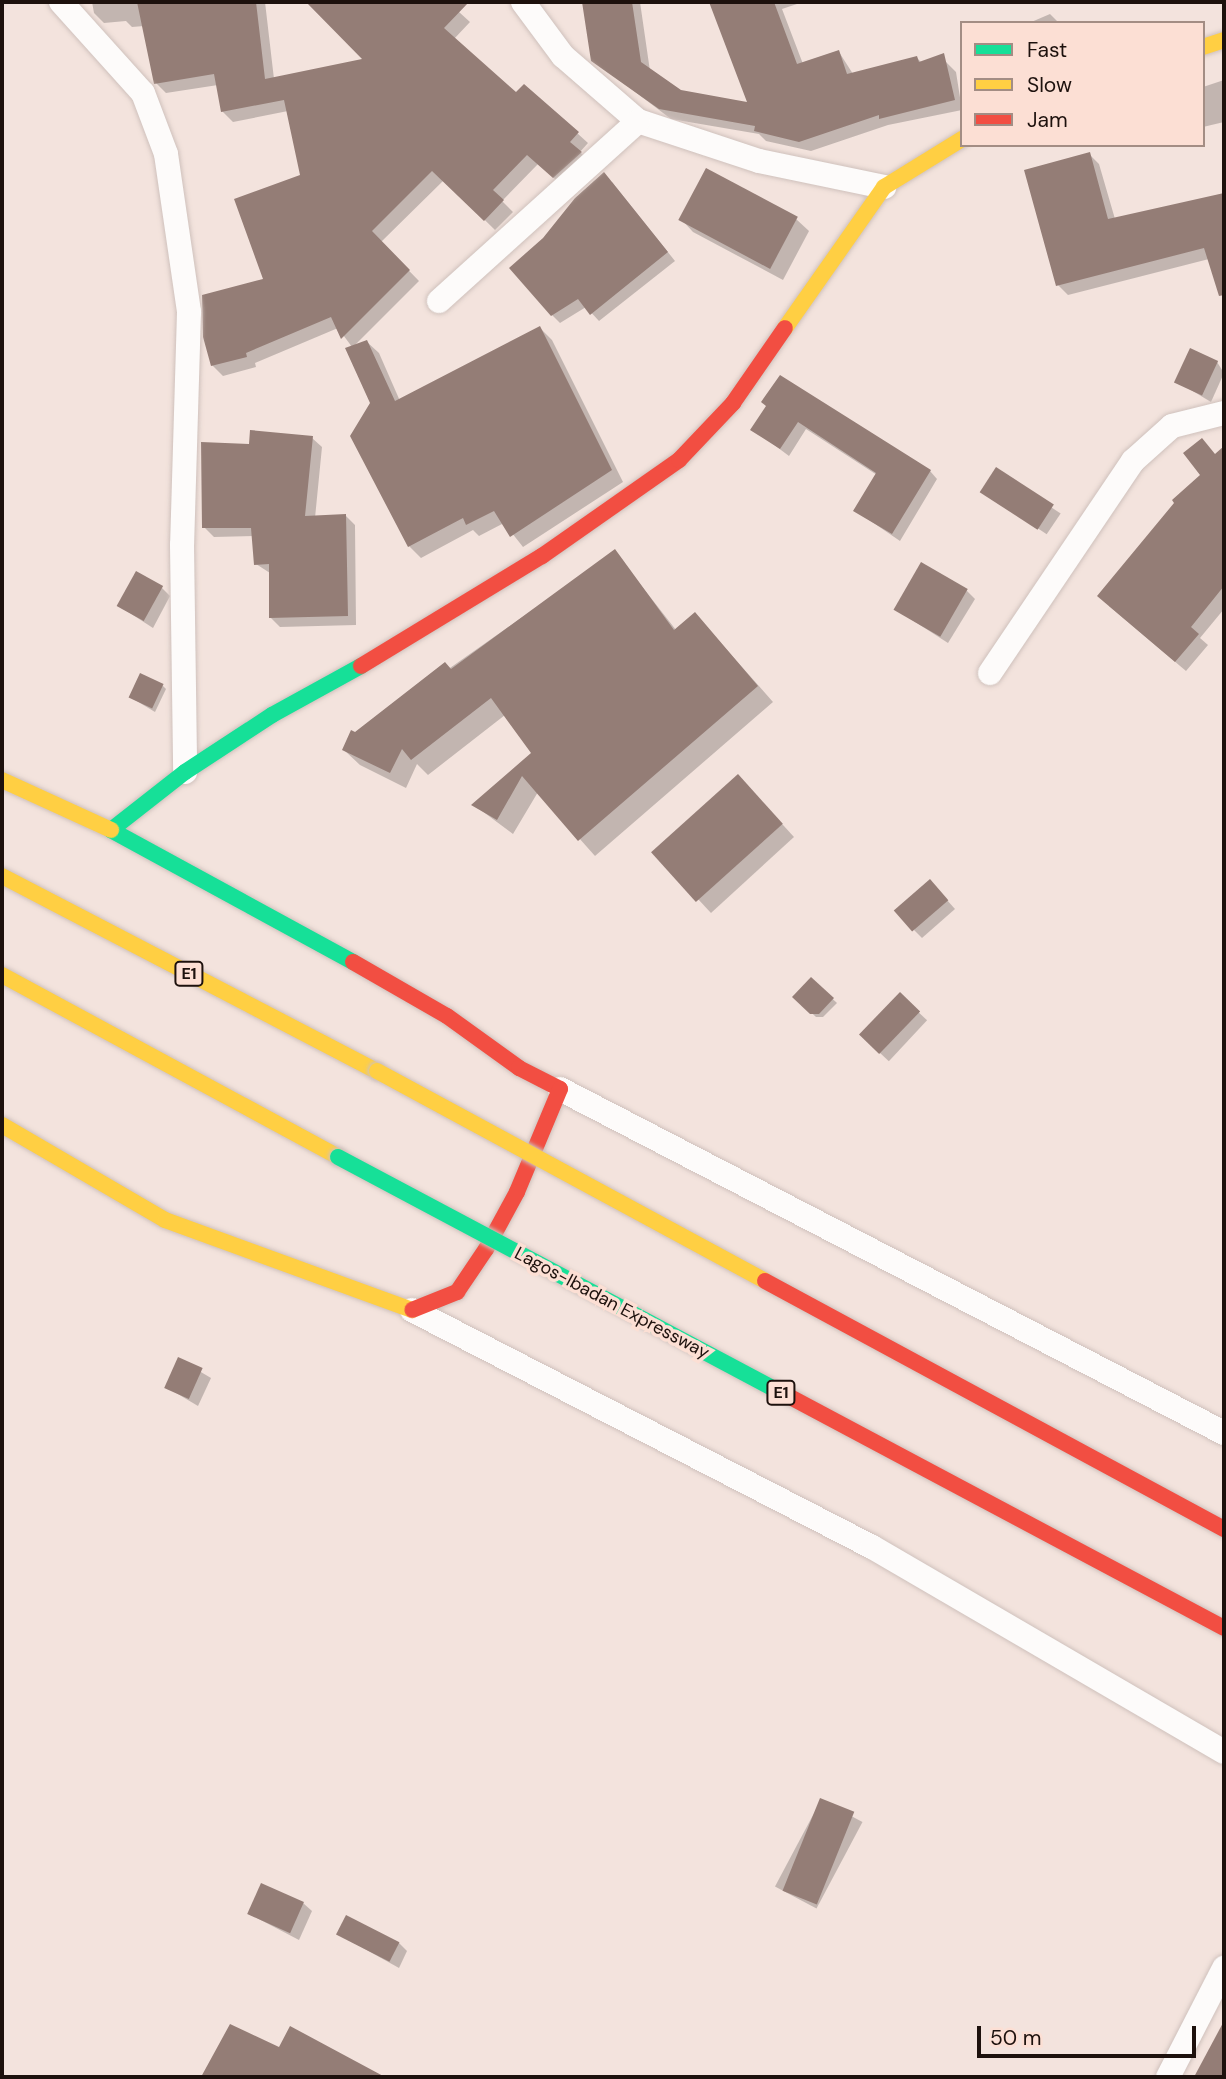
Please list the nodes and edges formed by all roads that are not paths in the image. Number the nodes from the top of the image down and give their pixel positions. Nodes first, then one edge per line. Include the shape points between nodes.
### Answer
1 (61, 2) edge
2 (523, 2) edge
3 (1224, 40) edge
4 (1205, 46) edge
5 (638, 121) junction
6 (960, 140) edge
7 (884, 187) junction
8 (439, 301) dead end
9 (1224, 413) edge
10 (990, 673) dead end
11 (185, 772) junction
12 (2, 780) edge
13 (111, 830) junction
14 (2, 876) edge
15 (2, 975) edge
16 (560, 1089) junction
17 (2, 1125) edge
18 (412, 1310) junction
19 (1224, 1433) edge
20 (1224, 1529) edge
21 (1224, 1628) edge
22 (1224, 1752) edge
23 (1224, 1968) edge
24 (1168, 2077) edge

1 - 11 street via 143,93 166,154 189,312 182,545
2 - 5 street via 563,56
3 - 4 main road
5 - 7 street via 759,161
5 - 8 street
6 - 7 main road
7 - 11 main road via 733,403 680,460 542,556 369,662 272,715
9 - 10 street via 1172,426 1133,461
11 - 13 main road
12 - 13 main road
13 - 16 main road via 447,1016 519,1068
14 - 20 main road, E1, bridge via 377,1071
15 - 21 main road, Lagos-Ibadan Expressway / E1, bridge
16 - 18 main road via 517,1192 486,1250 457,1292
16 - 19 street
17 - 18 main road via 165,1220
18 - 22 street via 872,1547
23 - 24 street

